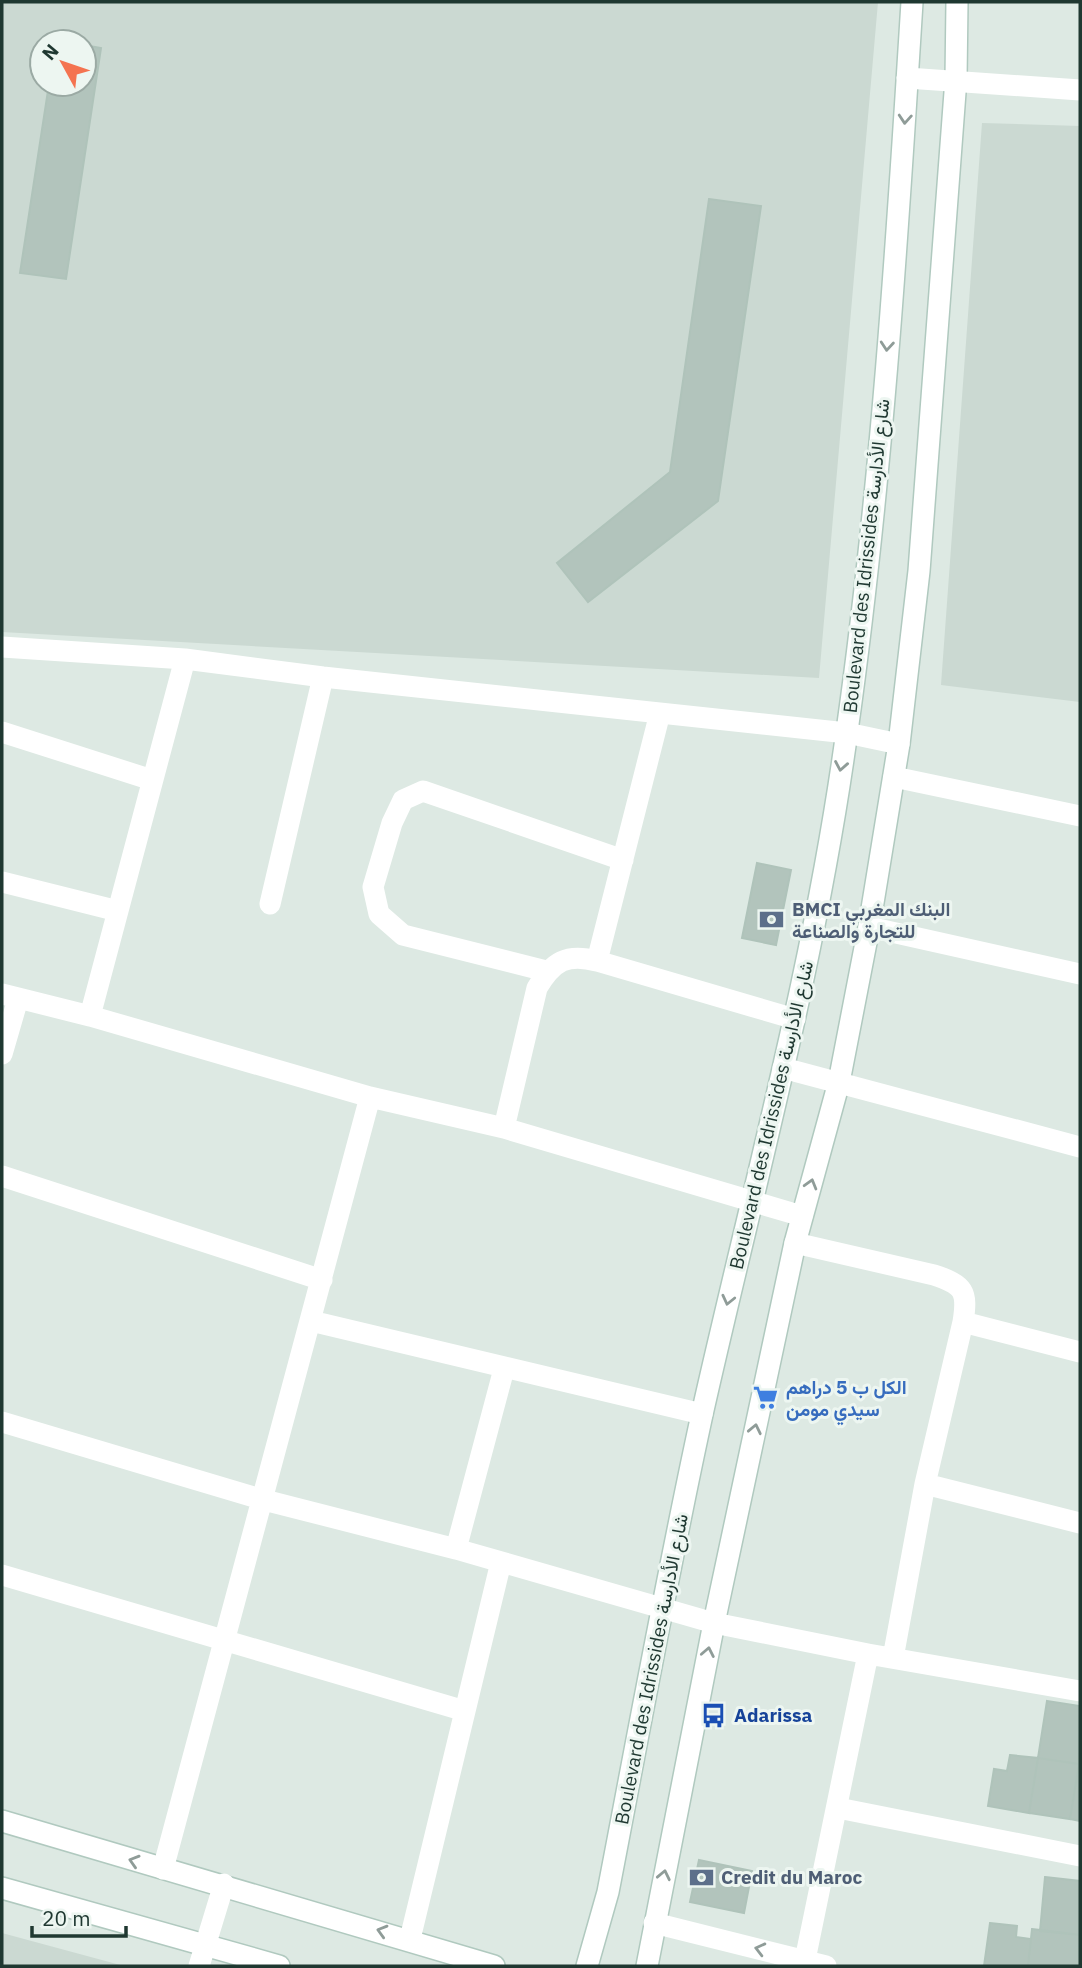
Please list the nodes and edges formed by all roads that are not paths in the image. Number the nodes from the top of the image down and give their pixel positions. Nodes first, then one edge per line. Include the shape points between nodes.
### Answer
1 (912, 2) edge
2 (957, 2) edge
3 (907, 78) junction
4 (956, 79) junction
5 (1080, 90) edge
6 (2, 647) edge
7 (185, 659) junction
8 (323, 677) junction
9 (660, 713) junction
10 (2, 733) edge
11 (847, 733) junction
12 (899, 744) junction
13 (894, 777) junction
14 (152, 780) junction
15 (1080, 816) edge
16 (623, 860) junction
17 (2, 882) edge
18 (270, 904) dead end
19 (118, 911) junction
20 (869, 927) junction
21 (597, 961) junction
22 (547, 971) junction
23 (1080, 974) edge
24 (10, 997) edge
25 (90, 1016) junction
26 (795, 1019) junction
27 (2, 1054) edge
28 (783, 1068) junction
29 (839, 1082) junction
30 (370, 1097) junction
31 (504, 1128) junction
32 (1080, 1147) edge
33 (2, 1176) edge
34 (752, 1199) junction
35 (802, 1216) junction
36 (795, 1243) junction
37 (322, 1280) junction
38 (311, 1321) junction
39 (963, 1322) junction
40 (1080, 1352) edge
41 (504, 1369) junction
42 (702, 1415) junction
43 (2, 1422) edge
44 (925, 1484) junction
45 (264, 1500) junction
46 (1080, 1523) edge
47 (456, 1549) junction
48 (501, 1562) junction
49 (2, 1574) edge
50 (662, 1609) junction
51 (714, 1623) junction
52 (226, 1640) junction
53 (868, 1654) junction
54 (893, 1658) junction
55 (1080, 1691) edge
56 (465, 1711) junction
57 (838, 1808) junction
58 (2, 1821) edge
59 (1080, 1856) edge
60 (163, 1870) junction
61 (223, 1884) junction
62 (2, 1888) edge
63 (654, 1923) junction
64 (410, 1939) junction
65 (202, 1956) edge
66 (805, 1960) junction
67 (279, 1966) edge
68 (494, 1966) edge
69 (587, 1966) edge
70 (647, 1966) edge
71 (826, 1966) edge

1 - 3 street, Boulevard des Idrissides شارع الأدارسة
2 - 4 street
3 - 4 street
3 -> 11 street, Boulevard des Idrissides شارع الأدارسة via 875,479
4 - 5 street
4 - 12 street via 919,571
6 - 7 street
7 - 8 street
7 - 14 street
8 - 9 street
8 - 18 street
9 - 11 street
9 - 16 street
10 - 14 street
11 - 12 street
11 -> 26 street, Boulevard des Idrissides شارع الأدارسة
12 - 13 street
13 - 15 street
13 - 20 street
14 - 19 street
16 - 21 street
16 - 22 street via 423,790 403,800 373,887 379,914 403,935
17 - 19 street
19 - 25 street
20 - 23 street
20 - 29 street
21 - 22 street via 579,956 560,959
21 - 26 street
22 - 31 street via 537,988
24 - 25 street
24 - 27 street
25 - 30 street
26 - 28 street, Boulevard des Idrissides شارع الأدارسة
28 - 29 street
28 - 34 street, Boulevard des Idrissides شارع الأدارسة
29 - 32 street
35 -> 29 street
30 - 31 street
30 - 37 street
31 - 34 street
33 - 37 street
34 - 35 street
34 -> 42 street, Boulevard des Idrissides شارع الأدارسة
35 - 36 street
36 - 39 street via 955,1282 963,1290 966,1304
51 -> 36 street
37 - 38 street
38 - 41 street
38 - 45 street
39 - 40 street
39 - 44 street
41 - 42 street
41 - 47 street
42 - 50 street, Boulevard des Idrissides شارع الأدارسة
43 - 45 street
44 - 46 street
44 - 54 street
45 - 47 street
45 - 52 street
47 - 48 street
48 - 50 street
48 - 56 street
49 - 52 street
50 - 51 street
50 - 69 street, Boulevard des Idrissides شارع الأدارسة via 608,1892
51 - 53 street
63 -> 51 street
52 - 56 street
52 - 60 street
53 - 54 street
53 - 57 street
54 - 55 street
56 - 64 street
57 - 59 street
57 - 66 street
60 -> 58 street
60 - 61 street
64 -> 61 street
61 - 65 street
62 - 65 street
66 -> 63 street
63 - 70 street
64 - 68 street
65 - 67 street
66 - 71 street

